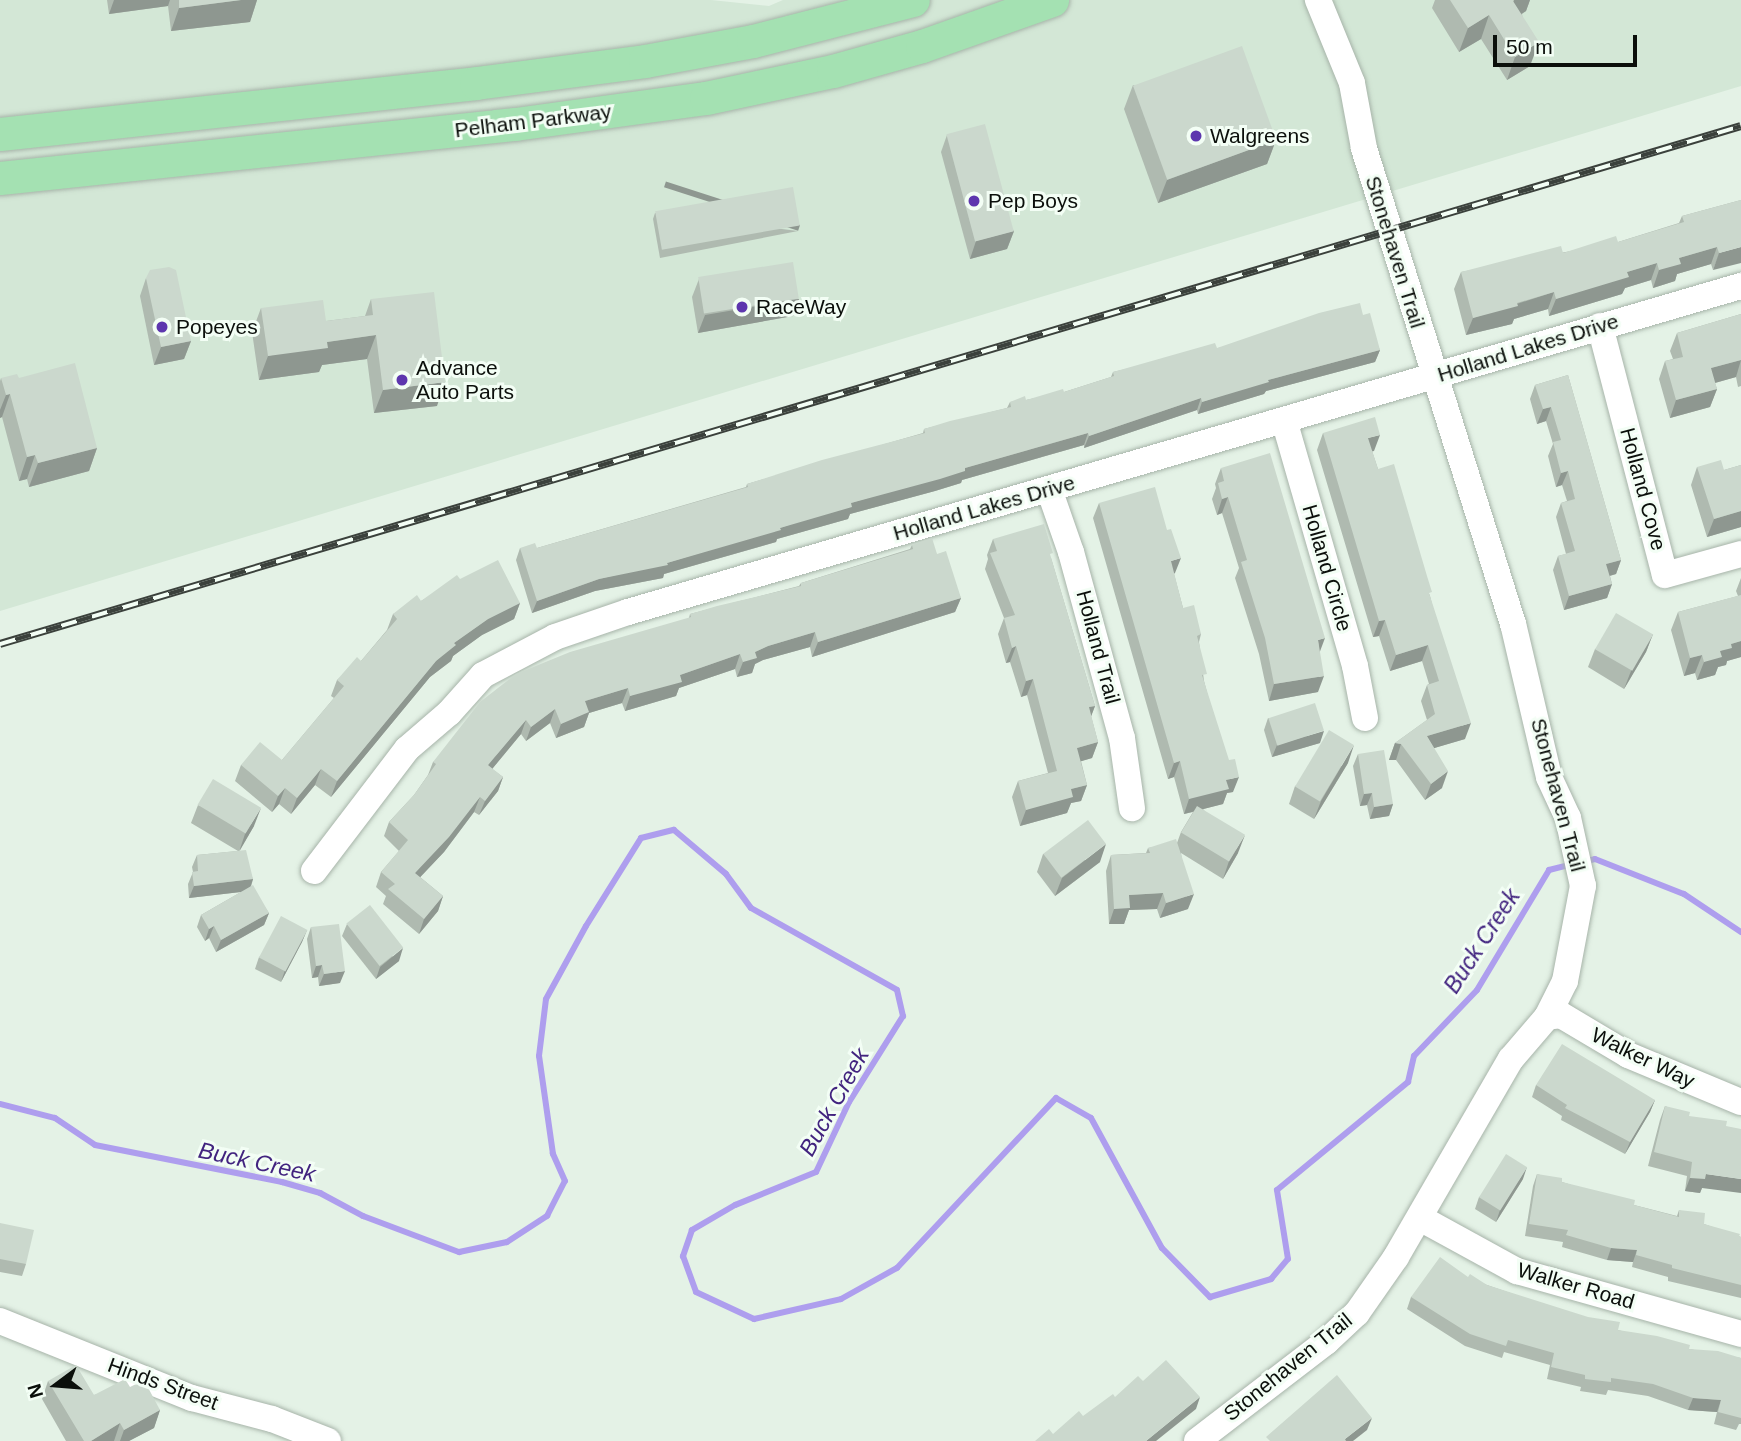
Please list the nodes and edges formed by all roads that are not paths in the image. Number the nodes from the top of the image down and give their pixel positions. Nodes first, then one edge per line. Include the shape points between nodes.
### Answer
1 (911, 0) edge
2 (1052, 0) edge
3 (1318, 0) edge
4 (922, 46) junction
5 (573, 70) junction
6 (579, 116) junction
7 (111, 122) junction
8 (0, 134) edge
9 (114, 166) junction
10 (0, 178) edge
11 (1741, 286) edge
12 (1600, 326) junction
13 (1434, 377) junction
14 (1284, 420) junction
15 (1049, 489) junction
16 (1741, 554) edge
17 (1365, 718) dead end
18 (1132, 808) dead end
19 (314, 871) dead end
20 (1547, 1017) junction
21 (1741, 1102) edge
22 (1420, 1218) junction
23 (0, 1321) edge
24 (1741, 1334) edge
25 (328, 1441) edge
26 (1197, 1441) edge

1 - 4 main road
1 - 5 main road via 753,41
2 - 4 main road, Pelham Parkway
3 - 13 street, Stonehaven Trail via 1352,83 1364,148
4 - 6 main road, Pelham Parkway via 755,88
5 - 6 main road
5 - 7 main road
6 - 9 main road, Pelham Parkway
7 - 8 main road
7 - 9 main road
9 - 10 main road, Pelham Parkway
11 - 12 street, Holland Lakes Drive
12 - 13 street, Holland Lakes Drive
12 - 16 street, Holland Cove via 1665,575
13 - 14 street, Holland Lakes Drive
13 - 20 street, Stonehaven Trail via 1513,624 1549,777 1568,818 1583,886 1565,981
14 - 15 street, Holland Lakes Drive
14 - 17 street, Holland Circle via 1355,666
15 - 18 street, Holland Trail via 1122,738
15 - 19 street, Holland Lakes Drive via 555,637 483,675 449,713 407,749
20 - 21 street, Walker Way via 1561,1015 1628,1055
20 - 22 street, Stonehaven Trail via 1511,1059
22 - 24 street, Walker Road via 1517,1271
22 - 26 street, Stonehaven Trail via 1357,1314
23 - 25 street, Hinds Street via 192,1398 272,1419

